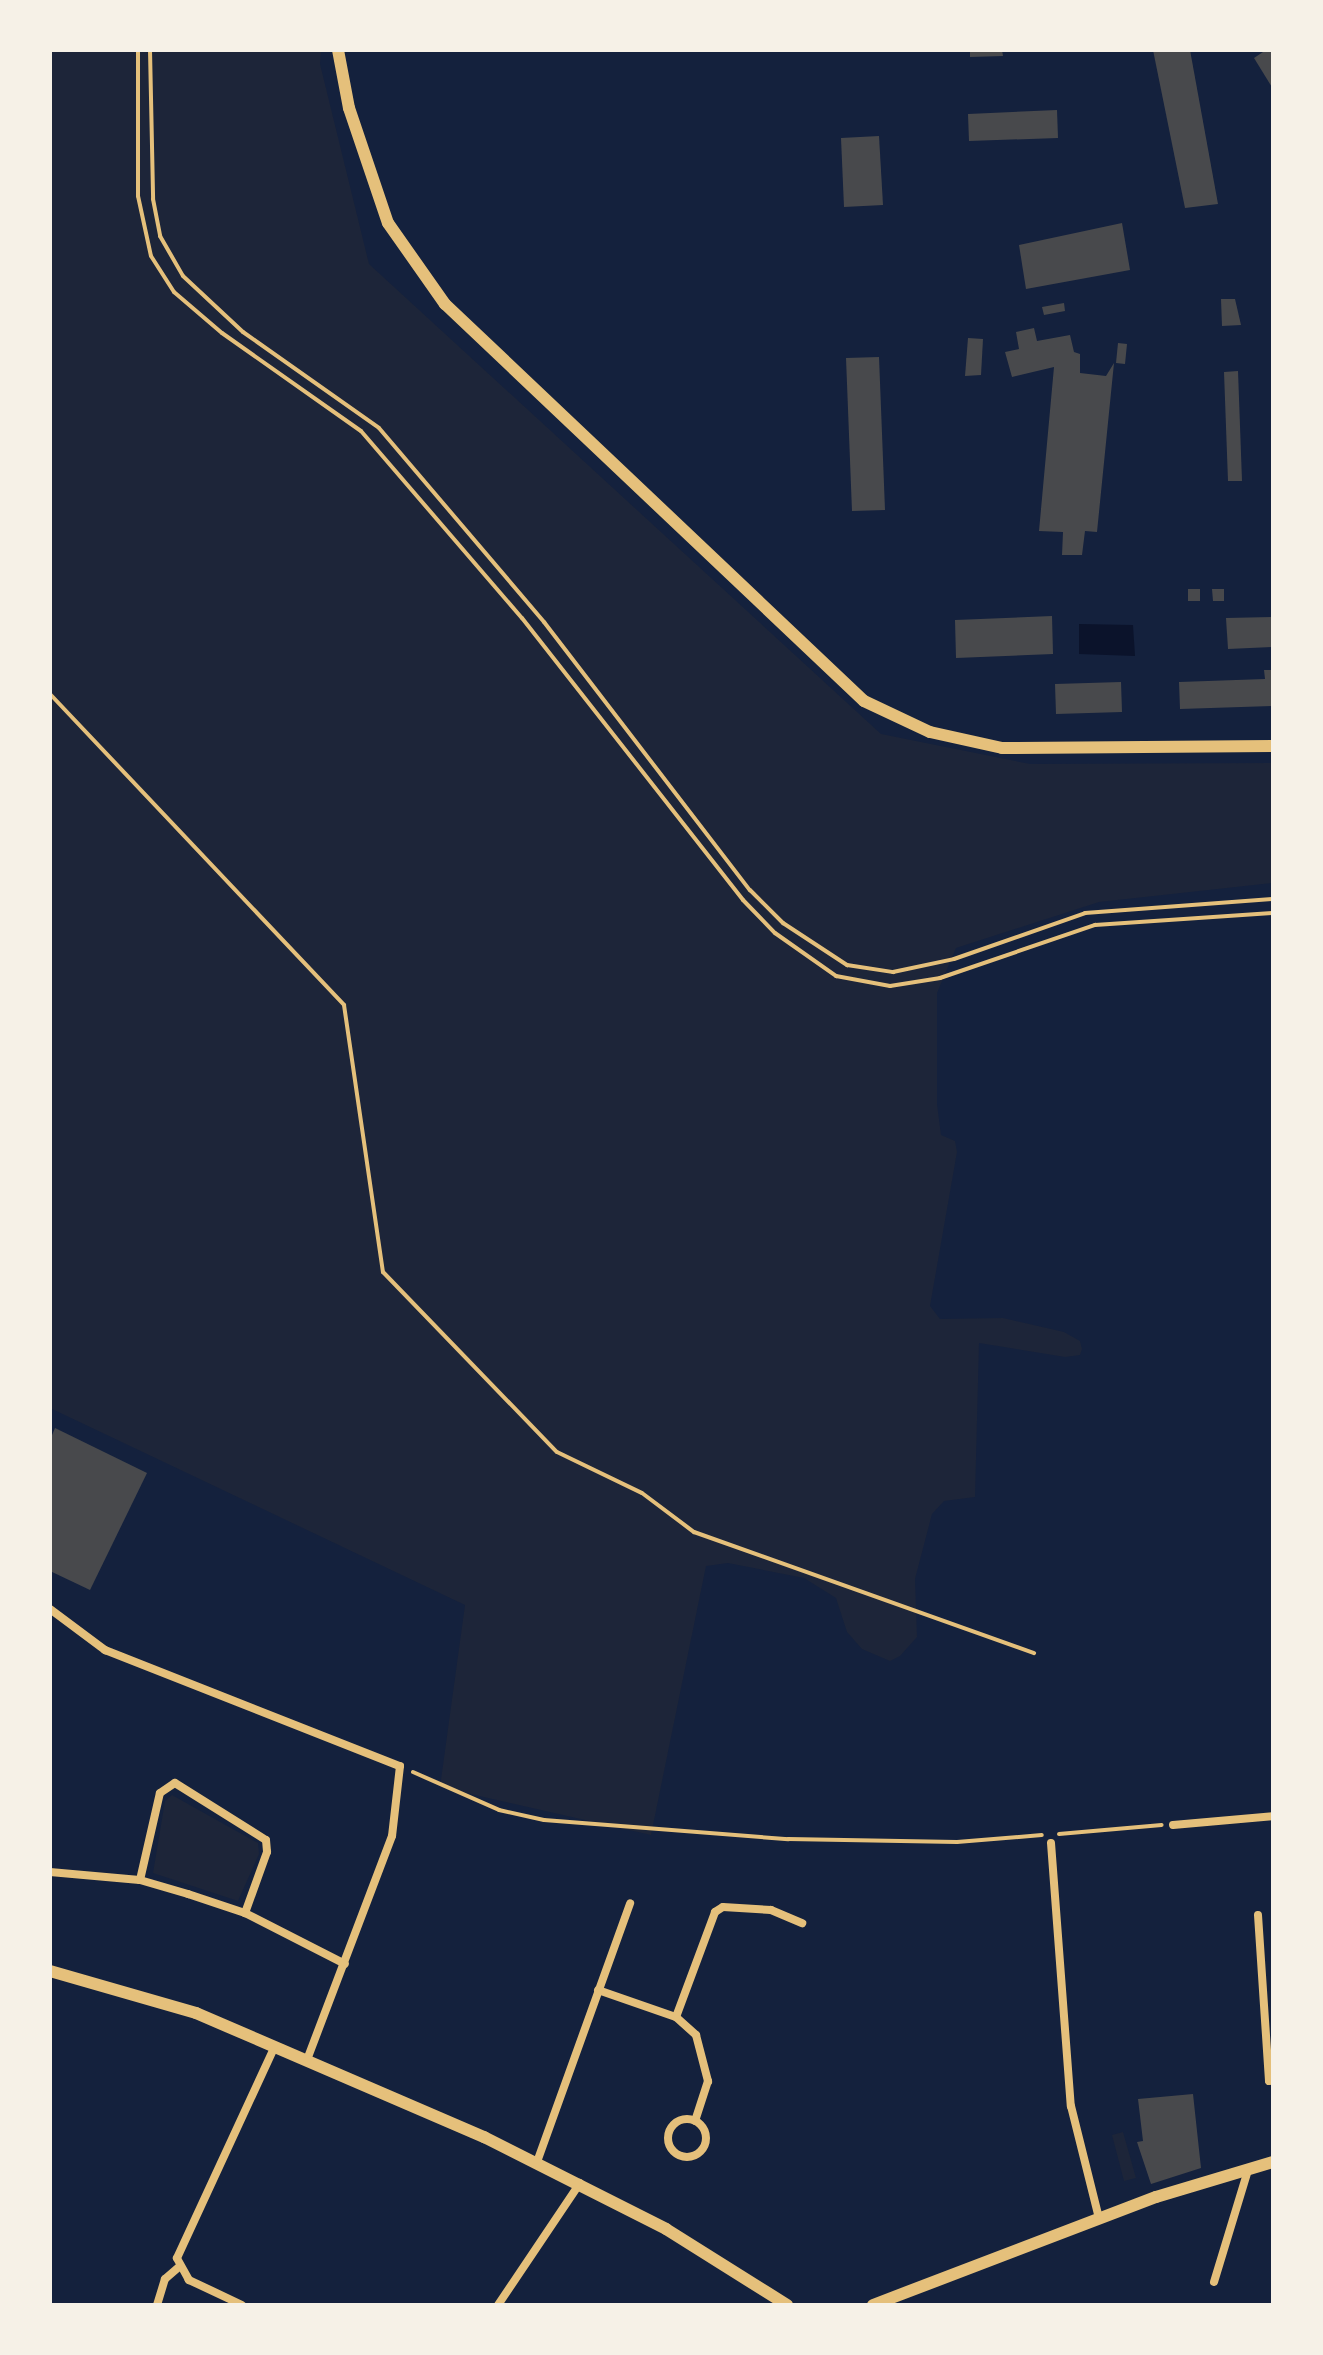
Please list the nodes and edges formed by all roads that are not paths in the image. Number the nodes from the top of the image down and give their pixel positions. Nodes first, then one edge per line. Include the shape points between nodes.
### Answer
1 (338, 50) edge
2 (1273, 746) edge
3 (50, 1609) edge
4 (1273, 1816) edge
5 (1173, 1825) road end
6 (1051, 1843) dead end
7 (50, 1872) edge
8 (140, 1880) junction
9 (630, 1903) dead end
10 (245, 1913) junction
11 (1258, 1915) dead end
12 (802, 1923) dead end
13 (345, 1964) junction
14 (50, 1971) edge
15 (598, 1990) junction
16 (676, 2017) junction
17 (275, 2046) junction
18 (307, 2060) junction
19 (1273, 2080) edge
20 (695, 2121) junction
21 (537, 2162) junction
22 (1273, 2162) edge
23 (1248, 2170) junction
24 (580, 2182) junction
25 (1099, 2218) junction
26 (179, 2267) junction
27 (1214, 2282) dead end
28 (157, 2305) edge
29 (242, 2305) edge
30 (498, 2305) edge
31 (787, 2305) edge
32 (873, 2305) edge

1 - 2 street via 349,108 388,223 445,304 864,701 930,732 1002,748
3 - 13 street via 105,1650 400,1766 392,1836
4 - 5 street
6 - 25 street via 1071,2106
7 - 8 street
8 - 10 street
8 - 10 street via 160,1793 175,1783 266,1840 267,1852
9 - 15 street
10 - 13 street
11 - 19 street via 1269,2081
12 - 16 street via 771,1910 723,1907 715,1912
13 - 18 street
14 - 17 street via 196,2013
15 - 16 street
15 - 21 street
16 - 20 street via 696,2035 707,2063 706,2097
17 - 18 street
17 - 26 street via 179,2247
18 - 21 street
20 - 20 street via 681,2120 670,2130 669,2145 679,2156 694,2157 705,2147 706,2132
21 - 24 street
22 - 23 street
23 - 25 street
23 - 27 street
24 - 30 street
24 - 31 street
25 - 32 street
26 - 28 street via 165,2279
26 - 29 street via 204,2289

